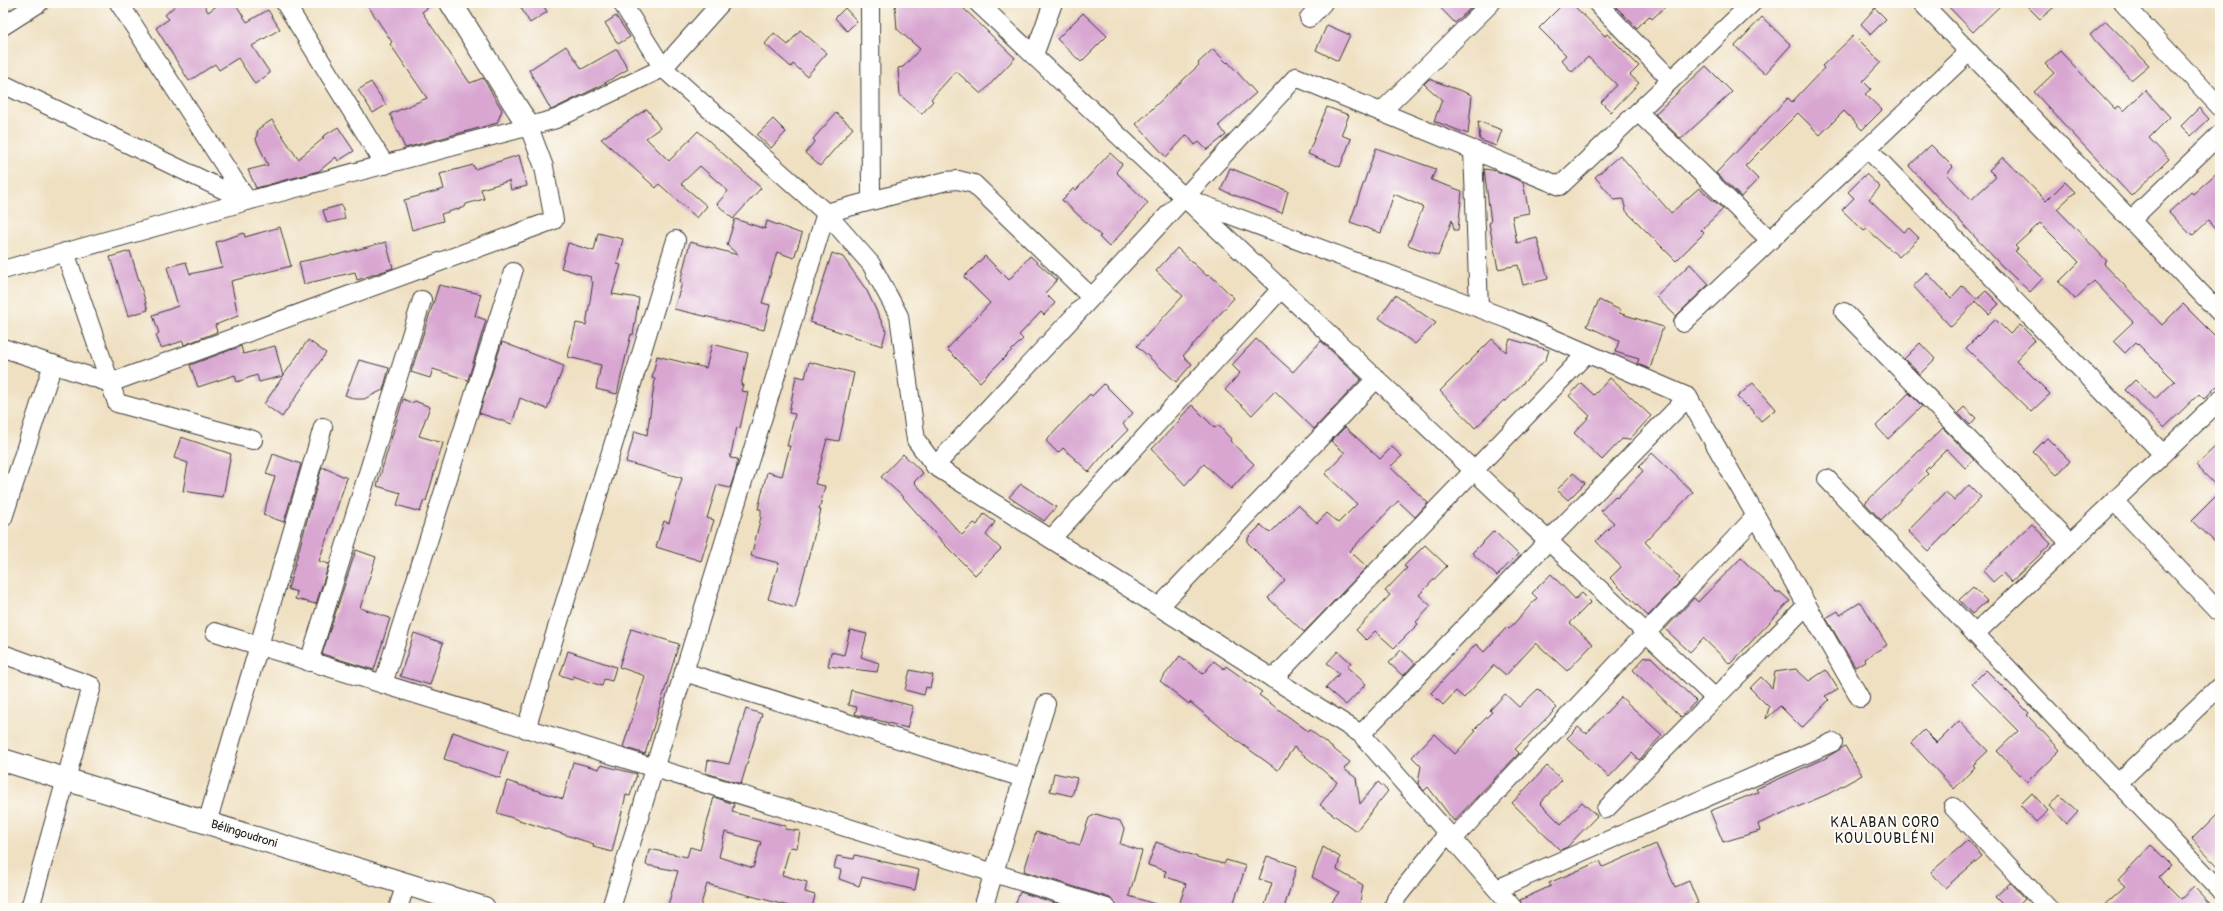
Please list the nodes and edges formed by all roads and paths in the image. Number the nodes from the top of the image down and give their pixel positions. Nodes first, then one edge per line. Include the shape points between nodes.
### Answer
1 (39, 3) edge
2 (119, 3) edge
3 (285, 3) edge
4 (451, 3) edge
5 (622, 3) edge
6 (721, 3) edge
7 (870, 3) edge
8 (978, 3) edge
9 (1053, 3) edge
10 (1323, 3) edge
11 (1491, 3) edge
12 (1598, 3) edge
13 (1752, 3) edge
14 (1922, 3) edge
15 (2123, 3) edge
16 (1309, 18) dead end
17 (3, 26) edge
18 (1969, 52) junction
19 (1034, 55) junction
20 (663, 68) junction
21 (1671, 80) junction
22 (3, 84) edge
23 (2220, 107) edge
24 (1381, 112) junction
25 (1638, 112) junction
26 (529, 127) junction
27 (2220, 134) edge
28 (1867, 148) junction
29 (1473, 150) junction
30 (385, 165) junction
31 (1184, 197) junction
32 (247, 201) junction
33 (871, 201) junction
34 (826, 213) junction
35 (2130, 220) junction
36 (676, 240) dead end
37 (1770, 240) junction
38 (66, 252) junction
39 (3, 270) edge
40 (513, 272) dead end
41 (1282, 289) junction
42 (1091, 298) junction
43 (422, 300) dead end
44 (1479, 308) junction
45 (1844, 312) dead end
46 (2220, 313) edge
47 (1683, 323) dead end
48 (3, 348) edge
49 (1587, 353) junction
50 (53, 364) junction
51 (1376, 379) junction
52 (110, 383) junction
53 (1688, 397) junction
54 (2220, 400) edge
55 (323, 427) dead end
56 (253, 440) dead end
57 (2163, 454) junction
58 (935, 466) junction
59 (1474, 470) junction
60 (1827, 479) dead end
61 (2114, 501) junction
62 (1756, 516) junction
63 (3, 518) edge
64 (1051, 539) junction
65 (1548, 541) junction
66 (2070, 544) junction
67 (1807, 605) junction
68 (1159, 607) junction
69 (2220, 613) edge
70 (215, 632) dead end
71 (1647, 634) junction
72 (1975, 634) junction
73 (259, 646) junction
74 (3, 654) edge
75 (309, 662) junction
76 (684, 672) junction
77 (1273, 679) junction
78 (383, 684) junction
79 (2220, 686) edge
80 (1715, 698) junction
81 (1860, 698) dead end
82 (1046, 704) dead end
83 (526, 729) junction
84 (1361, 734) junction
85 (1833, 742) dead end
86 (3, 760) edge
87 (654, 768) junction
88 (1023, 778) junction
89 (66, 780) junction
90 (2118, 783) junction
91 (1953, 807) dead end
92 (1606, 808) dead end
93 (207, 823) junction
94 (1450, 836) junction
95 (994, 873) junction
96 (406, 884) junction
97 (1497, 889) junction
98 (2220, 890) edge
99 (30, 908) edge
100 (398, 908) edge
101 (484, 908) edge
102 (611, 908) edge
103 (983, 908) edge
104 (1106, 908) edge
105 (1393, 908) edge
106 (1513, 908) edge
107 (2048, 908) edge

1 - 17 street
2 - 32 street
3 - 30 street
4 - 26 street
5 - 20 street
6 - 20 street
7 - 33 street
8 - 19 street
9 - 19 street
10 - 16 street
11 - 24 street
12 - 21 street
13 - 21 street
14 - 18 street
15 - 23 street
18 - 28 street
18 - 35 street
19 - 31 street
20 - 26 street via 556,119
20 - 34 street
21 - 25 street
22 - 32 street
24 - 29 street
24 - 31 street via 1296,77
25 - 29 street via 1560,186
25 - 37 street
26 - 30 street
26 - 52 street via 544,167 554,220
27 - 35 street
28 - 37 street
28 - 57 street
29 - 44 street
30 - 32 street
31 - 41 street
31 - 42 street
31 - 44 street
32 - 38 street
33 - 34 street
33 - 42 street via 946,181 958,180 974,184
34 - 58 street via 870,264 899,316 916,440
34 - 76 street
35 - 46 street
36 - 83 street
37 - 47 street
38 - 39 street
38 - 52 street
40 - 78 street
41 - 51 street
41 - 64 street
42 - 58 street
43 - 75 street
44 - 49 street
45 - 66 street
48 - 50 street
49 - 53 street
49 - 59 street
50 - 52 street
50 - 63 street
51 - 59 street
51 - 68 street
52 - 56 street via 117,403
53 - 62 street
53 - 65 street
54 - 57 street
55 - 73 street
57 - 61 street
58 - 64 street
59 - 65 street
59 - 77 street
60 - 72 street
61 - 66 street
61 - 69 street
62 - 67 street
62 - 71 street
64 - 68 street
65 - 71 street
65 - 84 street
66 - 72 street
67 - 80 street
67 - 81 street
68 - 77 street
70 - 73 street
71 - 80 street
71 - 94 street
72 - 90 street
73 - 75 street
73 - 93 street
74 - 89 street via 92,686
75 - 78 street
76 - 87 street
76 - 88 street
77 - 84 street
78 - 83 street
79 - 90 street
80 - 92 street
82 - 88 street
83 - 87 street
84 - 94 street
85 - 97 street
86 - 89 street, Bélingoudroni
87 - 95 street
87 - 102 street
88 - 95 street
89 - 93 street, Bélingoudroni
89 - 99 street
90 - 98 street
91 - 107 street
93 - 96 street, Bélingoudroni
94 - 97 street
94 - 105 street via 1397,897
95 - 103 street
95 - 104 street
96 - 100 street
96 - 101 street, Bélingoudroni
97 - 106 street

